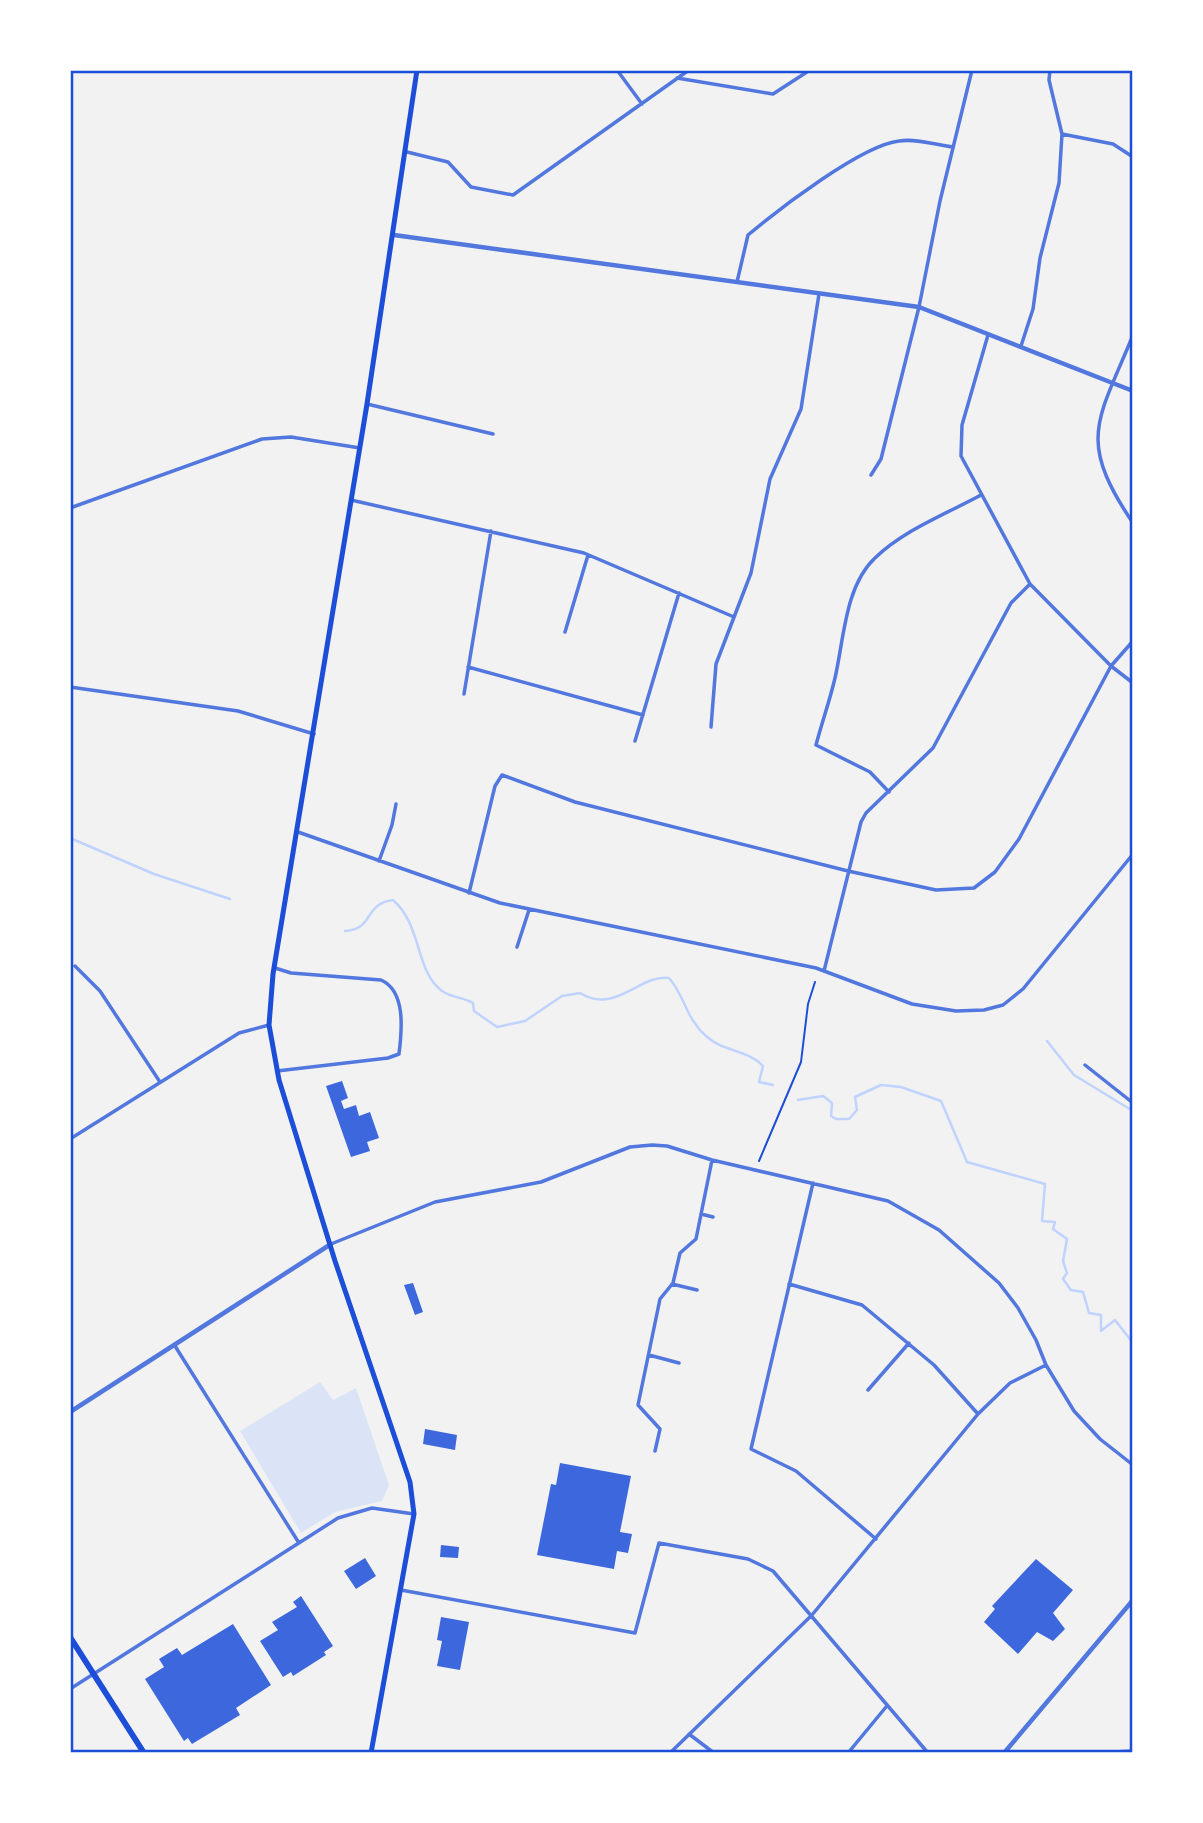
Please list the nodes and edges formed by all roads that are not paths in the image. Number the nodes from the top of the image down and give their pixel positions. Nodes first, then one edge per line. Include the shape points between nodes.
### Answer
1 (418, 70) edge
2 (617, 70) edge
3 (689, 70) edge
4 (810, 70) edge
5 (972, 70) edge
6 (1050, 70) edge
7 (677, 78) junction
8 (642, 104) junction
9 (1062, 134) junction
10 (953, 147) junction
11 (407, 152) junction
12 (1133, 157) edge
13 (394, 235) junction
14 (737, 282) junction
15 (819, 294) junction
16 (919, 307) junction
17 (988, 333) junction
18 (1133, 335) edge
19 (1021, 346) junction
20 (1114, 383) junction
21 (1133, 391) edge
22 (367, 404) junction
23 (493, 434) dead end
24 (359, 448) junction
25 (871, 475) dead end
26 (981, 495) junction
27 (351, 500) junction
28 (70, 508) edge
29 (1133, 523) edge
30 (491, 531) junction
31 (588, 555) junction
32 (1030, 584) junction
33 (680, 593) junction
34 (734, 617) junction
35 (565, 632) dead end
36 (1133, 640) edge
37 (1111, 666) junction
38 (468, 667) junction
39 (1133, 683) edge
40 (70, 687) edge
41 (464, 694) dead end
42 (643, 715) junction
43 (711, 727) dead end
44 (314, 733) junction
45 (635, 741) dead end
46 (889, 792) junction
47 (396, 804) dead end
48 (298, 832) junction
49 (1133, 854) edge
50 (379, 861) junction
51 (848, 871) junction
52 (469, 893) junction
53 (529, 910) junction
54 (517, 947) dead end
55 (75, 966) dead end
56 (274, 968) junction
57 (824, 971) junction
58 (269, 1025) junction
59 (1085, 1065) dead end
60 (278, 1071) junction
61 (160, 1082) junction
62 (1133, 1103) edge
63 (70, 1139) edge
64 (712, 1160) junction
65 (813, 1183) junction
66 (701, 1214) junction
67 (713, 1217) dead end
68 (331, 1244) junction
69 (788, 1283) junction
70 (672, 1284) junction
71 (697, 1290) dead end
72 (909, 1343) junction
73 (175, 1346) junction
74 (649, 1355) junction
75 (679, 1363) dead end
76 (1045, 1365) junction
77 (868, 1390) dead end
78 (70, 1412) edge
79 (978, 1414) junction
80 (655, 1451) dead end
81 (1133, 1465) edge
82 (414, 1514) junction
83 (876, 1539) junction
84 (299, 1543) junction
85 (401, 1590) junction
86 (1133, 1600) edge
87 (812, 1615) junction
88 (70, 1637) edge
89 (94, 1674) junction
90 (70, 1689) edge
91 (886, 1707) junction
92 (689, 1734) junction
93 (1133, 1751) edge
94 (1113, 1752) edge
95 (144, 1753) edge
96 (371, 1753) edge
97 (670, 1753) edge
98 (714, 1753) edge
99 (848, 1753) edge
100 (928, 1753) edge
101 (1004, 1753) edge

1 - 11 main road
2 - 8 street
3 - 7 street
4 - 7 street via 773,94
5 - 10 street
6 - 9 street
7 - 8 street
8 - 11 street via 513,195 471,187 448,163
9 - 12 street via 1113,144
9 - 19 street via 1059,183
10 - 14 street via 901,140 842,166 748,235
10 - 16 street
11 - 13 main road
13 - 14 street
13 - 22 main road
14 - 15 street
15 - 16 street
15 - 34 street via 801,409 770,479 751,573
16 - 17 street
16 - 25 street via 881,459
17 - 19 street
17 - 26 street via 960,439 961,456
18 - 20 street
19 - 20 street
20 - 21 street
20 - 29 street via 1099,420 1096,443 1101,467
22 - 23 street
22 - 24 main road
24 - 27 main road
24 - 28 street via 291,437 262,439
26 - 32 street
26 - 46 street via 900,540 875,557 860,575 816,745 870,772
27 - 30 street
27 - 44 main road
30 - 31 street
30 - 38 street
31 - 33 street
31 - 35 street
32 - 37 street
32 - 46 street via 1011,603 933,748
33 - 34 street
33 - 42 street
34 - 43 street via 716,664
36 - 37 street
37 - 39 street
37 - 51 street via 1019,839 995,872 974,888 936,890
38 - 41 street
38 - 42 street
40 - 44 street via 237,711
42 - 45 street
44 - 48 main road
46 - 51 street via 861,822
47 - 50 street
48 - 50 street
48 - 56 main road
49 - 57 street via 1023,989 1003,1005 956,1011 912,1004
50 - 52 street
51 - 52 street via 575,802 502,775 495,786
51 - 57 street
52 - 53 street
53 - 54 street
53 - 57 street
55 - 61 street via 100,991
56 - 58 main road
56 - 60 street via 381,980 398,993 399,1054
58 - 60 main road
58 - 61 street via 239,1033
59 - 62 street
60 - 68 main road
61 - 63 street
64 - 65 street
64 - 66 street
64 - 68 street via 667,1146 630,1147 541,1182 435,1202
65 - 69 street
65 - 76 street via 888,1201 939,1230 999,1283 1024,1319
66 - 67 street
66 - 70 street via 696,1239 680,1253
68 - 73 street
68 - 82 main road via 410,1482
69 - 72 street via 862,1305
69 - 83 street via 751,1449 796,1471
70 - 71 street
70 - 74 street via 660,1299
72 - 77 street
72 - 79 street
73 - 78 street
73 - 84 street
74 - 75 street
74 - 80 street via 638,1405 660,1429
76 - 79 street via 1010,1383
76 - 81 street via 1074,1410
79 - 83 street
82 - 84 street via 372,1508 338,1518
82 - 85 main road
83 - 87 street
84 - 89 street
85 - 87 street via 635,1633 659,1543 748,1559 773,1571
85 - 96 main road
86 - 101 street
87 - 91 street
87 - 92 street
88 - 89 main road
89 - 90 street
89 - 95 main road
91 - 99 street
91 - 100 street
92 - 97 street
92 - 98 street
93 - 94 street

